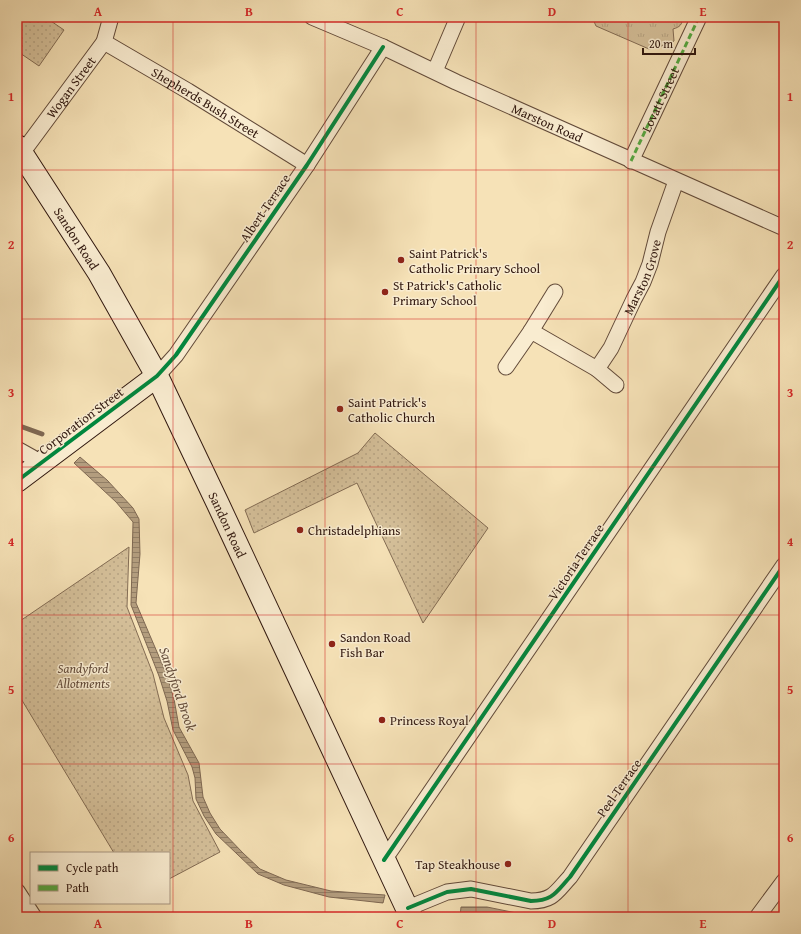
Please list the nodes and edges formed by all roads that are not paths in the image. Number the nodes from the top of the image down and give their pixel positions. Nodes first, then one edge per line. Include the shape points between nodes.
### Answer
1 (111, 17) edge
2 (458, 17) edge
3 (699, 17) edge
4 (319, 18) edge
5 (104, 42) junction
6 (383, 47) junction
7 (435, 71) junction
8 (19, 150) edge
9 (631, 161) junction
10 (307, 165) junction
11 (676, 181) junction
12 (784, 228) edge
13 (784, 275) edge
14 (555, 292) dead end
15 (531, 331) junction
16 (506, 367) dead end
17 (598, 369) junction
18 (157, 376) junction
19 (616, 385) dead end
20 (17, 449) edge
21 (42, 463) junction
22 (17, 480) edge
23 (784, 565) edge
24 (384, 860) junction
25 (784, 881) edge
26 (17, 891) edge
27 (410, 913) edge
28 (758, 916) edge
29 (34, 917) edge

1 - 5 street, Wogan Street
2 - 7 street
3 - 9 street, Lovatt Street
4 - 6 street, Marston Road
5 - 8 street, Wogan Street
5 - 10 street, Shepherds Bush Street
6 - 7 street, Marston Road
6 - 10 street, Albert Terrace
7 - 9 street, Marston Road
8 - 18 main road, Sandon Road via 100,273
9 - 11 street, Marston Road
10 - 18 street, Albert Terrace via 176,355
11 - 12 street, Marston Road
11 - 17 street, Marston Grove via 643,282
13 - 24 street, Victoria Terrace
14 - 15 street
15 - 16 street
15 - 17 street
17 - 19 street
18 - 21 main road, Corporation Street
18 - 24 main road, Sandon Road
20 - 21 street
21 - 22 main road, Corporation Street
23 - 27 street, Peel Terrace via 570,877 550,898 541,901 531,900 470,889 447,892
24 - 27 main road, Sandon Road
25 - 28 street
26 - 29 street

